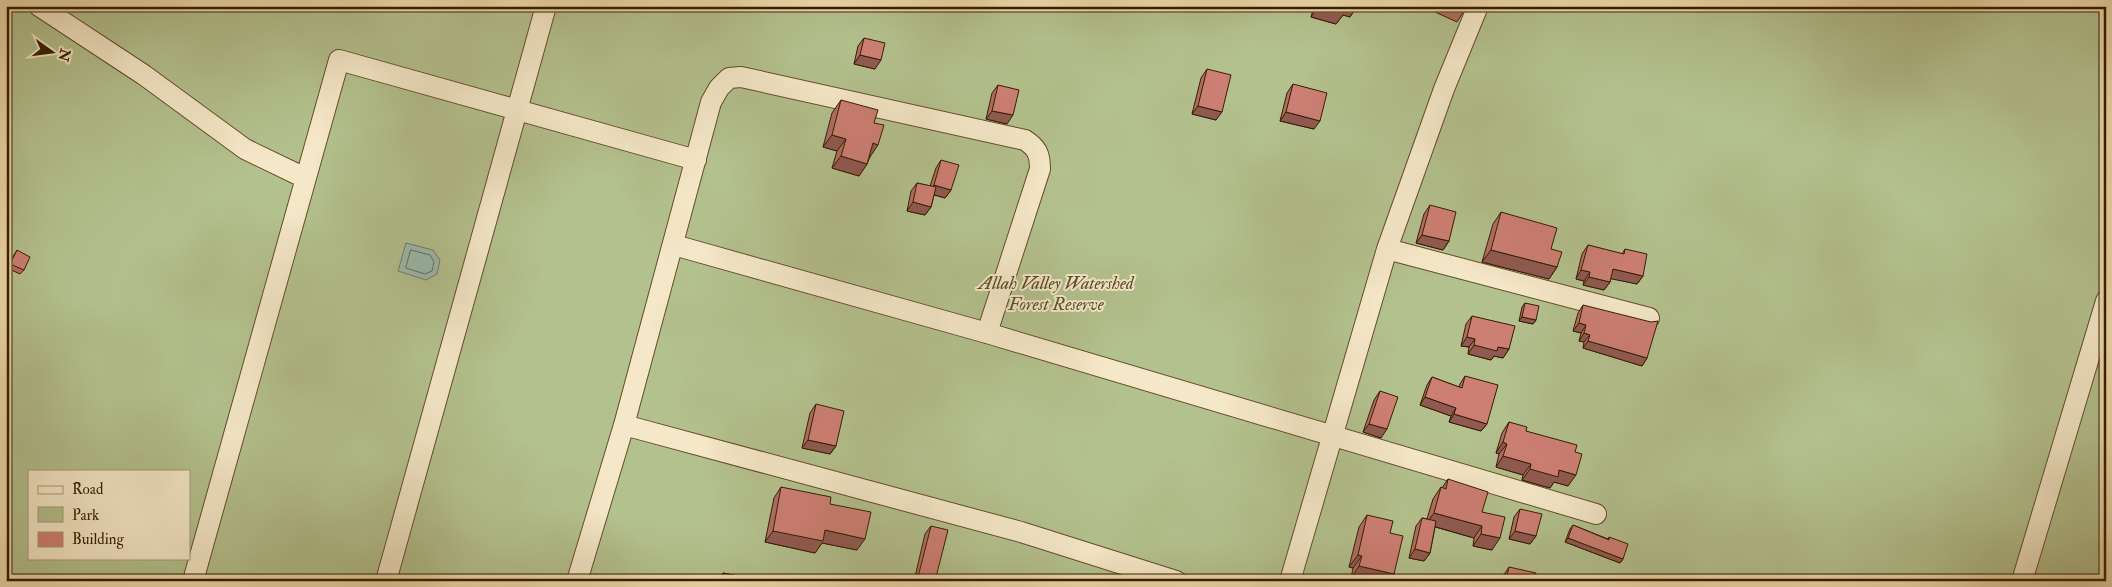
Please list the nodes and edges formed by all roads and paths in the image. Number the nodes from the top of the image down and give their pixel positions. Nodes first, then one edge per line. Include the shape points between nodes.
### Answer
1 (39, 6) edge
2 (546, 6) edge
3 (1478, 6) edge
4 (518, 110) junction
5 (696, 160) junction
6 (305, 178) junction
7 (674, 245) junction
8 (1387, 249) junction
9 (2106, 301) edge
10 (1650, 318) dead end
11 (987, 332) junction
12 (624, 425) junction
13 (1332, 436) junction
14 (1596, 514) dead end
15 (193, 581) edge
16 (386, 581) edge
17 (577, 581) edge
18 (1176, 581) edge
19 (1290, 581) edge
20 (2022, 581) edge

1 - 6 street via 144,75 245,149
2 - 4 street
3 - 8 street via 1440,98
4 - 5 street
4 - 6 street via 339,60
4 - 16 street
5 - 7 street
5 - 11 street via 711,102 729,78 742,77 1025,140 1035,146 1040,156 1040,169
6 - 15 street
7 - 11 street
7 - 12 street
8 - 10 street
8 - 13 street
9 - 20 street
11 - 13 street
12 - 17 street
12 - 18 street via 1021,532
13 - 14 street
13 - 19 street

